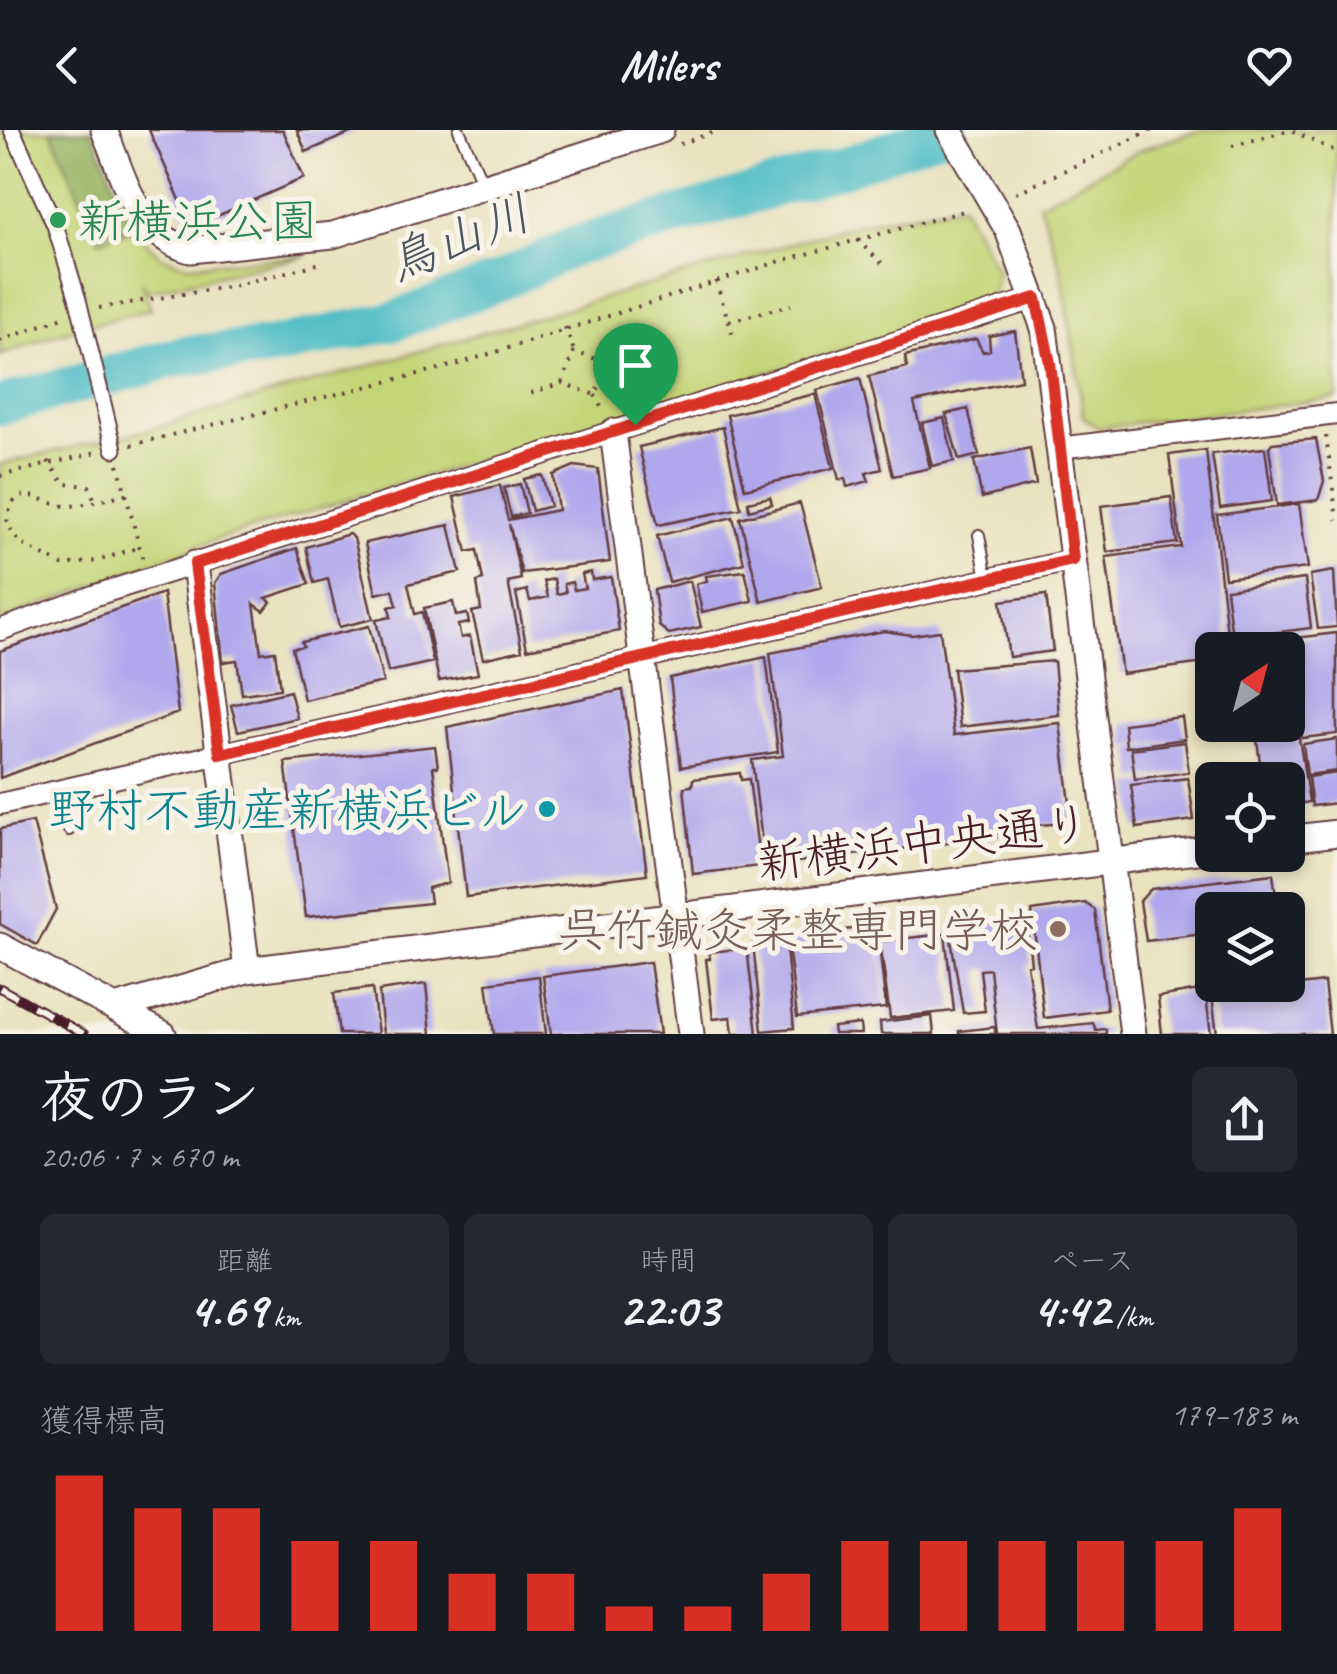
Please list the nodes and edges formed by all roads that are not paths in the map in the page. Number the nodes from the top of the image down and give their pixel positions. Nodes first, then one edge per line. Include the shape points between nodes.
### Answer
1 (12, 130) edge
2 (104, 130) edge
3 (459, 130) edge
4 (662, 130) edge
5 (948, 130) edge
6 (485, 190) junction
7 (1036, 298) junction
8 (1332, 423) edge
9 (613, 432) junction
10 (1059, 448) junction
11 (114, 450) road end
12 (979, 535) dead end
13 (1073, 560) junction
14 (195, 564) junction
15 (987, 580) junction
16 (0, 630) edge
17 (642, 659) junction
18 (220, 754) junction
19 (58, 791) junction
20 (0, 804) edge
21 (68, 830) dead end
22 (1337, 833) edge
23 (1305, 837) edge
24 (1195, 850) edge
25 (1112, 861) junction
26 (676, 916) junction
27 (0, 946) edge
28 (247, 970) junction
29 (115, 1008) junction
30 (163, 1034) edge
31 (691, 1034) edge
32 (1133, 1034) edge

1 - 11 street via 55,225
2 - 6 street via 143,222 190,250 334,235
3 - 6 lane
4 - 6 street
5 - 7 street
7 - 9 street
7 - 10 street
8 - 10 street
9 - 14 street
9 - 17 street
10 - 13 street
12 - 15 lane
13 - 15 street
13 - 25 street
14 - 16 street
14 - 18 street
15 - 17 street
17 - 18 street
17 - 26 street
18 - 19 street
18 - 28 street
19 - 20 street
19 - 21 lane
22 - 23 street
24 - 25 street, 新横浜中央通り
25 - 26 street, 新横浜中央通り
25 - 32 street
26 - 28 street, 新横浜中央通り
26 - 31 street
27 - 29 street
28 - 29 street, 新横浜中央通り
29 - 30 street

